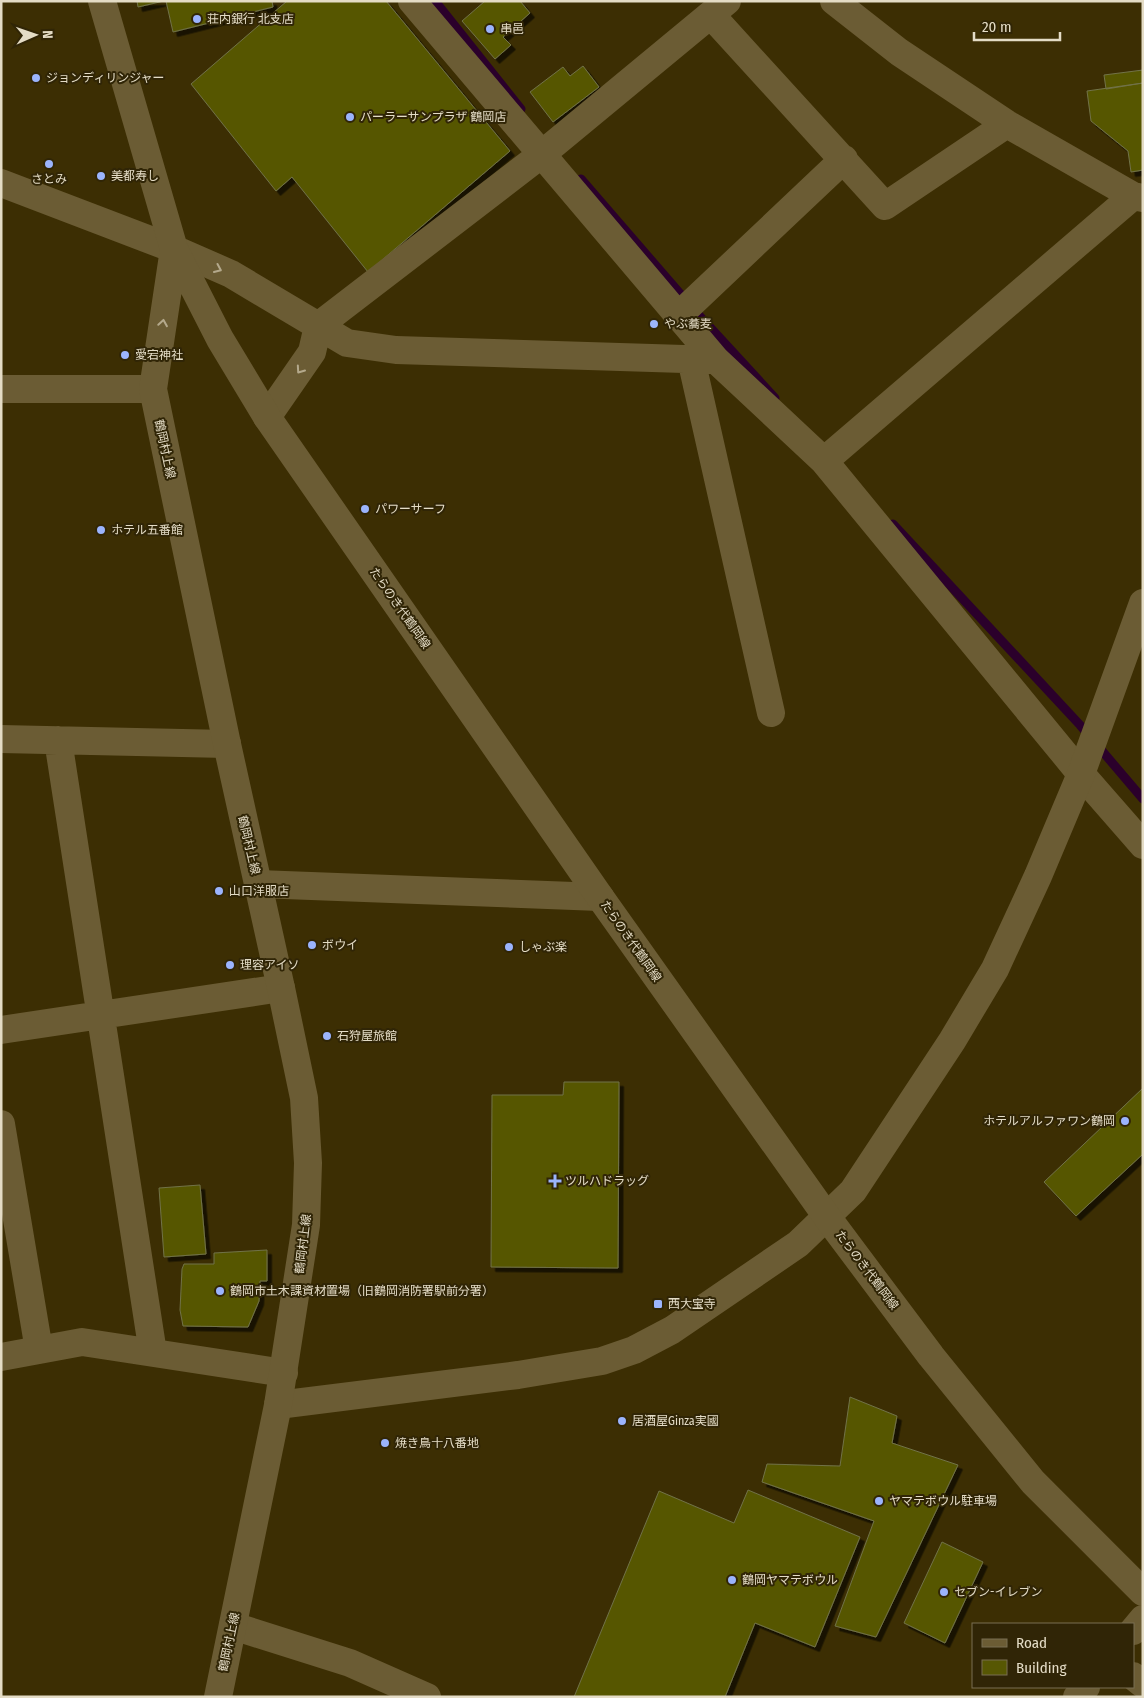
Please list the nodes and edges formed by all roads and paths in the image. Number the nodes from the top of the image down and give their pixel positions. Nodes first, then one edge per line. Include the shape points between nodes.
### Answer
1 (102, 1) edge
2 (412, 1) edge
3 (834, 1) edge
4 (719, 8) edge
5 (1007, 124) junction
6 (542, 154) junction
7 (844, 159) junction
8 (1, 183) edge
9 (1138, 197) edge
10 (174, 249) junction
11 (678, 316) junction
12 (318, 326) junction
13 (703, 359) junction
14 (1, 389) edge
15 (153, 389) junction
16 (267, 417) junction
17 (824, 462) junction
18 (1143, 603) edge
19 (771, 713) dead end
20 (1, 739) edge
21 (58, 740) junction
22 (227, 744) junction
23 (1081, 774) junction
24 (1143, 845) edge
25 (258, 884) junction
26 (600, 896) junction
27 (281, 988) junction
28 (101, 1015) junction
29 (1, 1030) edge
30 (1, 1124) edge
31 (827, 1217) junction
32 (39, 1350) junction
33 (154, 1353) junction
34 (1, 1357) edge
35 (284, 1373) junction
36 (278, 1405) junction
37 (1143, 1592) edge
38 (1143, 1619) edge
39 (233, 1626) junction
40 (1134, 1630) edge
41 (218, 1697) edge
42 (427, 1697) edge

1 - 10 street, 鶴岡村上線
2 - 6 street
3 - 5 street via 899,52
4 - 6 street
4 - 7 street
5 - 7 street via 886,206
5 - 9 street
6 - 11 street
6 - 12 street
7 - 11 street
8 - 10 street
9 - 17 street
10 -> 12 street via 231,274
15 -> 10 street, 鶴岡村上線
10 - 16 street, たらのき代鶴岡線 via 220,340
11 - 13 street
12 - 13 street via 347,343 396,350
12 -> 16 street via 312,352
13 - 17 street
13 - 19 street
14 - 15 street
15 - 22 street, 鶴岡村上線
16 - 26 street, たらのき代鶴岡線
17 - 23 street
18 - 23 street
20 - 21 street
21 - 22 street
21 - 28 street
22 - 25 street, 鶴岡村上線
23 - 24 street
23 - 31 street via 995,969 952,1042 853,1191
25 - 26 street
25 - 27 street, 鶴岡村上線
26 - 31 street, たらのき代鶴岡線
27 - 28 street
27 - 35 street, 鶴岡村上線 via 304,1098 308,1163 306,1225
28 - 29 street
28 - 33 street
30 - 32 street
31 - 36 street via 798,1244 672,1330 634,1350 602,1361
31 - 37 street, たらのき代鶴岡線 via 931,1356 1033,1482
32 - 33 street via 82,1342
32 - 34 street
33 - 35 street
35 - 36 street, 鶴岡村上線
36 - 39 street, 鶴岡村上線
38 - 40 street
39 - 41 street, 鶴岡村上線
39 - 42 street via 350,1663

